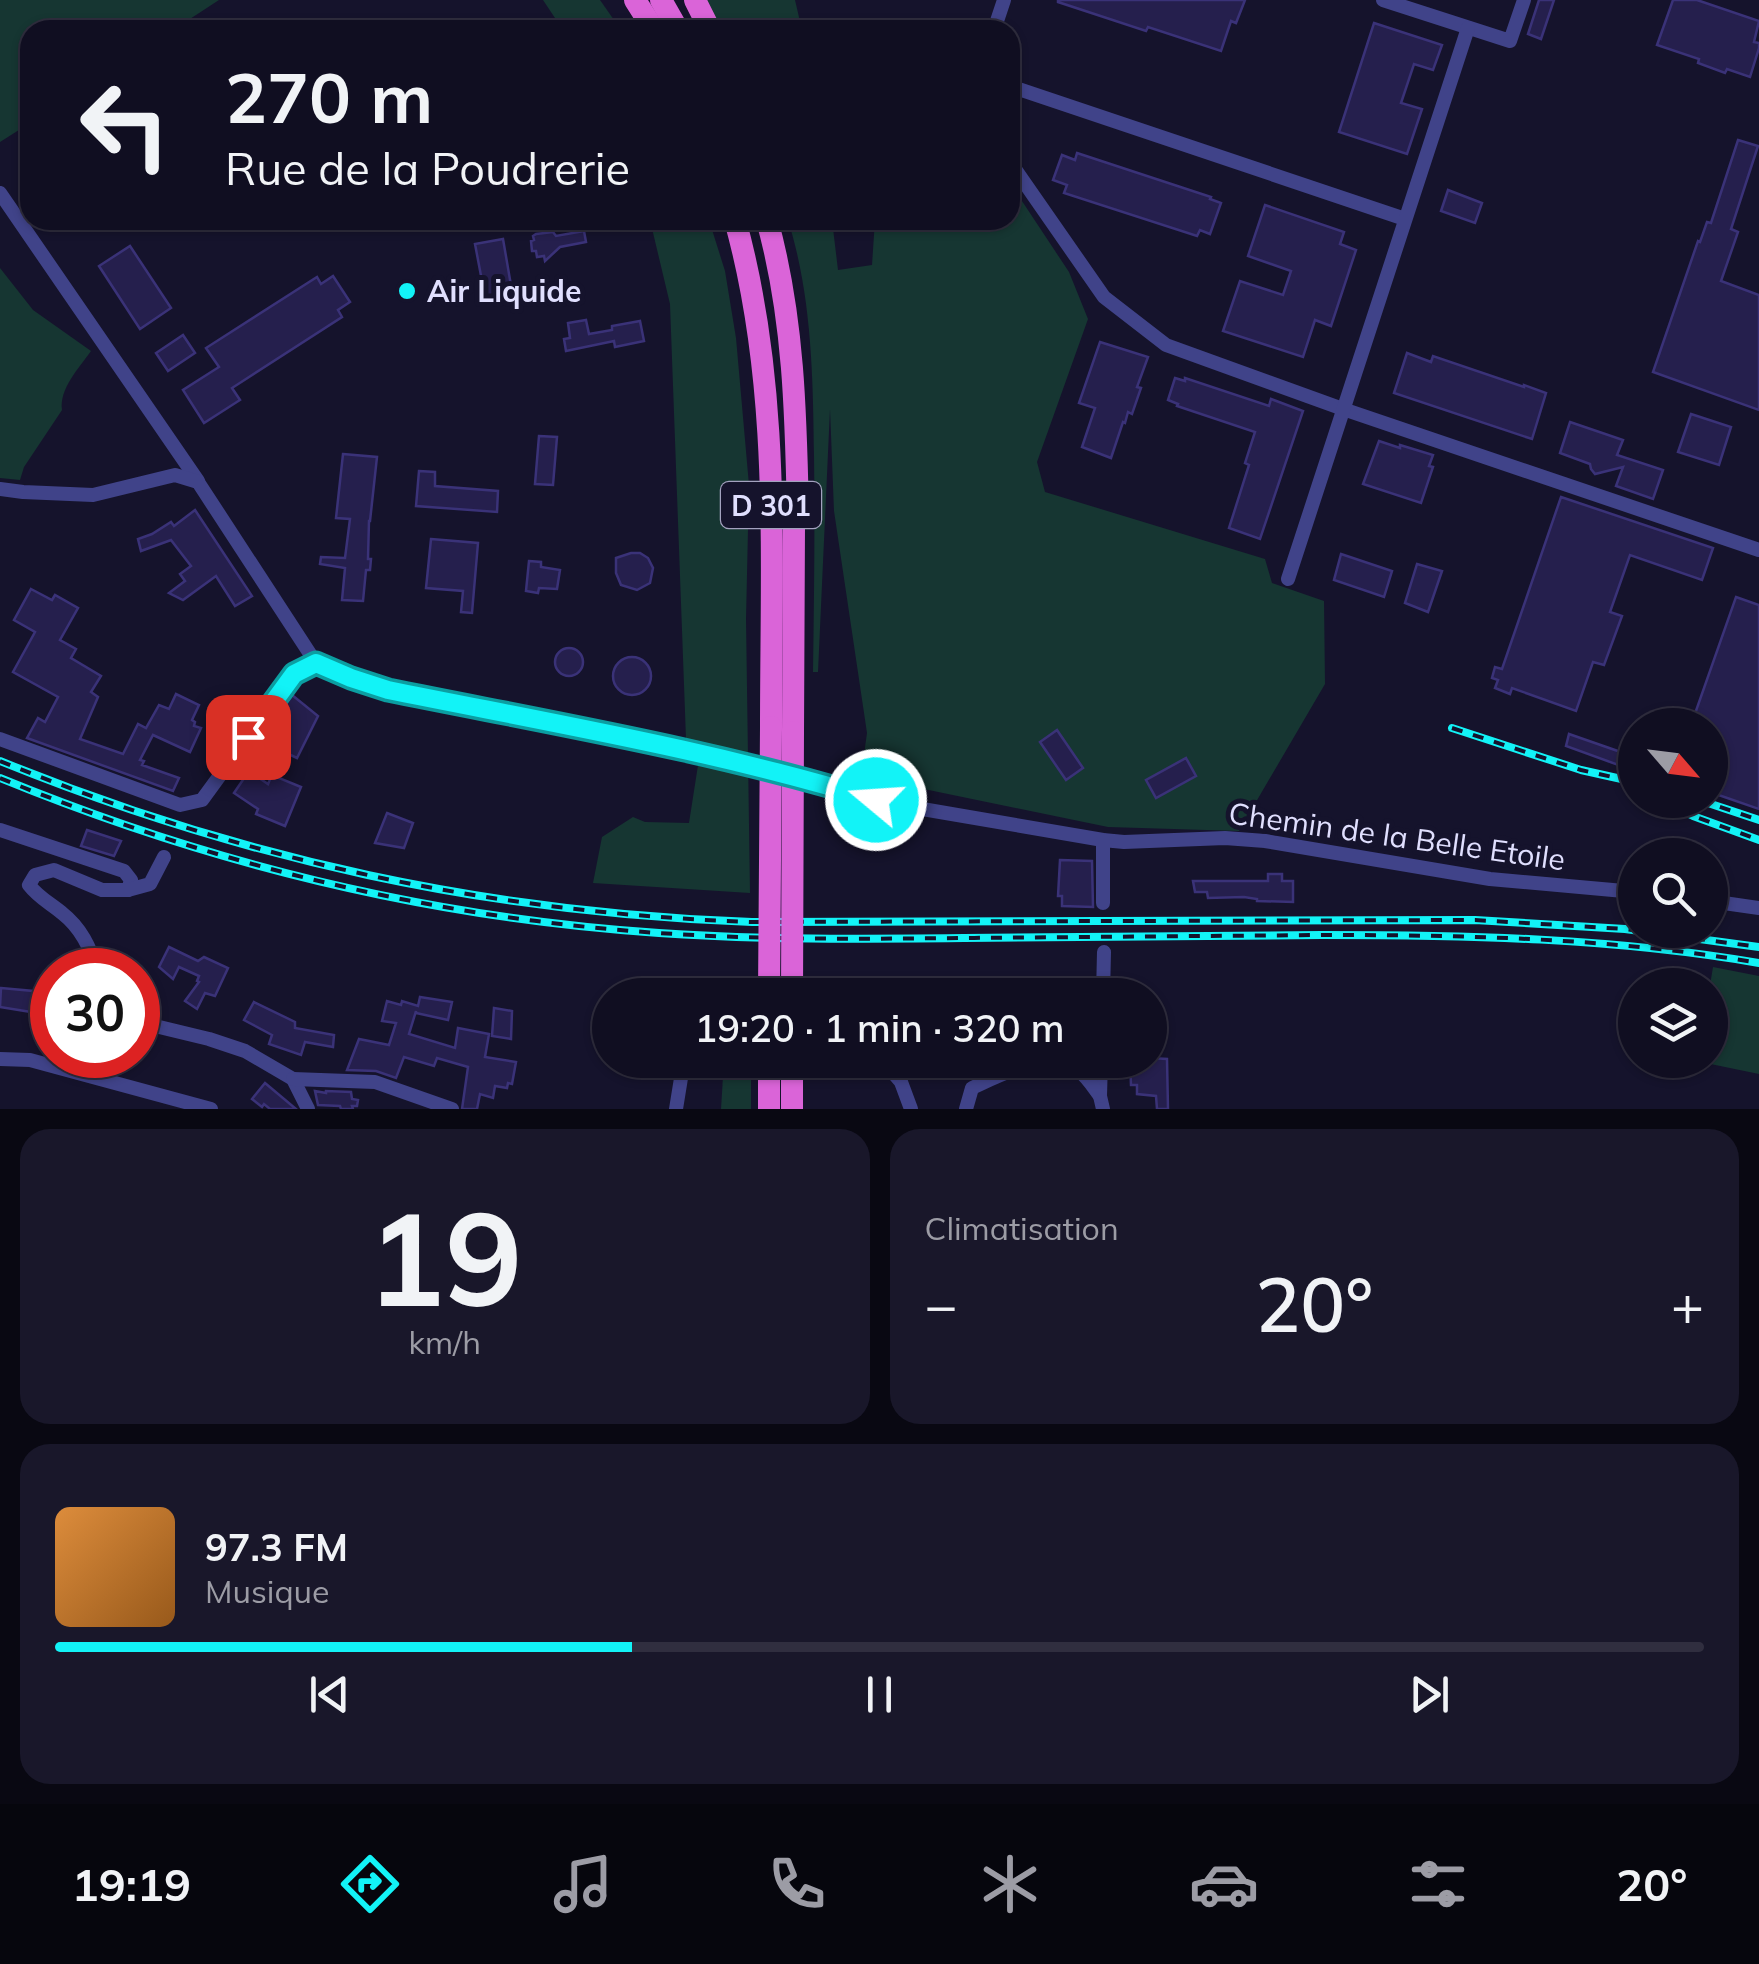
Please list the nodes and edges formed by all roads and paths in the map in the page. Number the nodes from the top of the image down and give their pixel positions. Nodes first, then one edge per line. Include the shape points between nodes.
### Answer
1 (1382, 0) edge
2 (1524, 0) edge
3 (1468, 28) junction
4 (1020, 89) edge
5 (1020, 176) edge
6 (0, 193) edge
7 (1405, 220) junction
8 (20, 222) edge
9 (25, 230) edge
10 (737, 230) edge
11 (757, 230) edge
12 (769, 230) edge
13 (782, 230) edge
14 (1343, 409) junction
15 (198, 482) junction
16 (0, 489) edge
17 (794, 526) junction
18 (1759, 550) edge
19 (1288, 578) dead end
20 (316, 663) junction
21 (782, 729) junction
22 (0, 739) edge
23 (0, 830) edge
24 (1102, 840) junction
25 (164, 858) dead end
26 (128, 890) junction
27 (1618, 891) edge
28 (1103, 903) dead end
29 (91, 948) edge
30 (1104, 952) dead end
31 (771, 978) edge
32 (791, 978) edge
33 (1103, 978) edge
34 (160, 1027) edge
35 (0, 1058) edge
36 (293, 1078) junction
37 (681, 1078) edge
38 (777, 1078) edge
39 (783, 1078) edge
40 (898, 1078) edge
41 (780, 1085) junction
42 (1101, 1102) edge
43 (211, 1109) edge
44 (308, 1109) edge
45 (452, 1109) edge
46 (676, 1109) edge
47 (769, 1109) edge
48 (792, 1109) edge
49 (911, 1109) edge
50 (966, 1109) edge

1 - 3 street
2 - 3 street via 1510,41
3 - 7 street
4 - 7 street
5 - 14 street via 1104,298 1166,346
6 - 8 street
7 - 14 street
9 - 15 street
10 - 21 highway, D 301 via 768,411
11 - 17 highway, D 301 via 781,349
12 - 17 highway via 792,348
13 - 17 highway via 805,378 806,510
14 - 18 street
14 - 19 street
15 - 16 street via 175,475 93,495
15 - 20 street
17 - 21 highway, D 301
20 - 22 street via 294,674 202,800 180,806
20 - 24 street, Chemin de la Belle Etoile via 388,690 695,752 876,800
21 - 31 highway, D 301, bridge
21 - 32 highway, D 301, bridge
23 - 26 street via 124,871 132,880
24 - 27 street, Chemin de la Belle Etoile via 1265,841 1490,880
24 - 28 street
25 - 26 street via 150,884
26 - 29 street via 102,890 54,870 35,874 29,886 65,915
30 - 33 street
34 - 36 street via 245,1051
35 - 43 street via 30,1060
36 - 44 street
36 - 45 street via 375,1082
37 - 46 street
38 - 41 highway
39 - 41 highway
40 - 49 street
41 - 47 highway
41 - 48 highway
42 - 50 street via 1080,1072 1060,1062 1038,1063 972,1088

